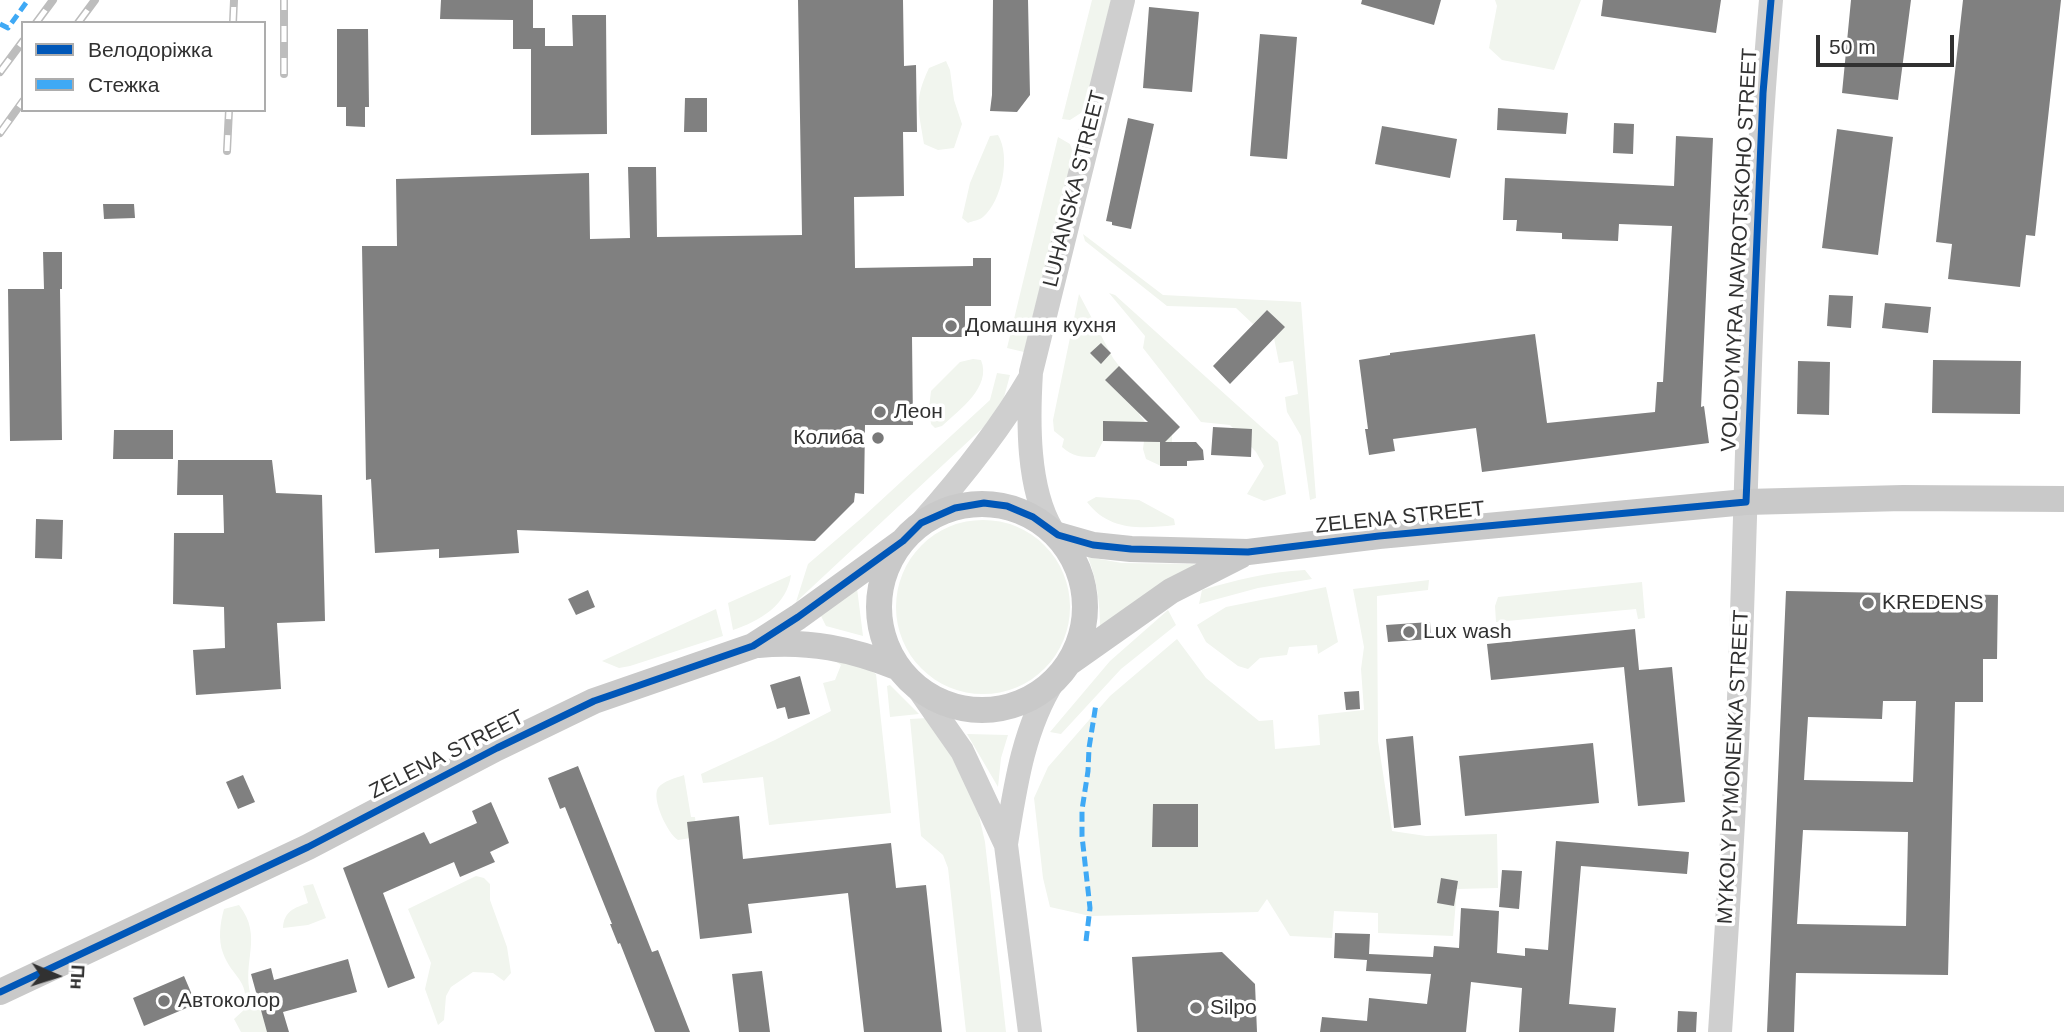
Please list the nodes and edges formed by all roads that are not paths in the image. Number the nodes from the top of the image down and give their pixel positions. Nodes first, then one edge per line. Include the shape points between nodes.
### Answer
1 (1123, 0) edge
2 (1771, 0) edge
3 (1030, 378) junction
4 (2064, 499) edge
5 (1746, 502) junction
6 (921, 523) junction
7 (1055, 533) junction
8 (903, 541) junction
9 (1248, 552) junction
10 (753, 646) junction
11 (899, 668) junction
12 (1061, 672) junction
13 (920, 691) junction
14 (1006, 845) junction
15 (0, 992) edge
16 (1030, 1032) edge
17 (1720, 1032) edge

1 - 3 main road, LUHANSKA STREET
2 - 5 main road, VOLODYMYRA NAVROTSKOHO STREET
3 - 6 main road, LUHANSKA STREET via 999,430
3 - 7 main road, LUHANSKA STREET via 1035,481 1042,515
4 - 5 main road, ZELENA STREET
5 - 9 main road, ZELENA STREET
5 - 17 main road, MYKOLY PYMONENKA STREET
6 - 7 main road via 955,508 984,503 1017,509
6 - 8 main road
7 - 9 main road, ZELENA STREET via 1131,550
7 - 12 main road via 1074,560 1084,593 1081,633
8 - 10 main road, ZELENA STREET
8 - 11 main road via 887,573 881,601 883,634
9 - 12 main road, ZELENA STREET via 1171,591
10 - 11 main road, ZELENA STREET via 818,644
10 - 15 main road, ZELENA STREET via 594,701 307,847
11 - 13 main road
12 - 13 main road via 1020,702 987,709 953,706
12 - 14 main road via 1043,698 1025,746
13 - 14 main road via 962,751
14 - 16 main road

